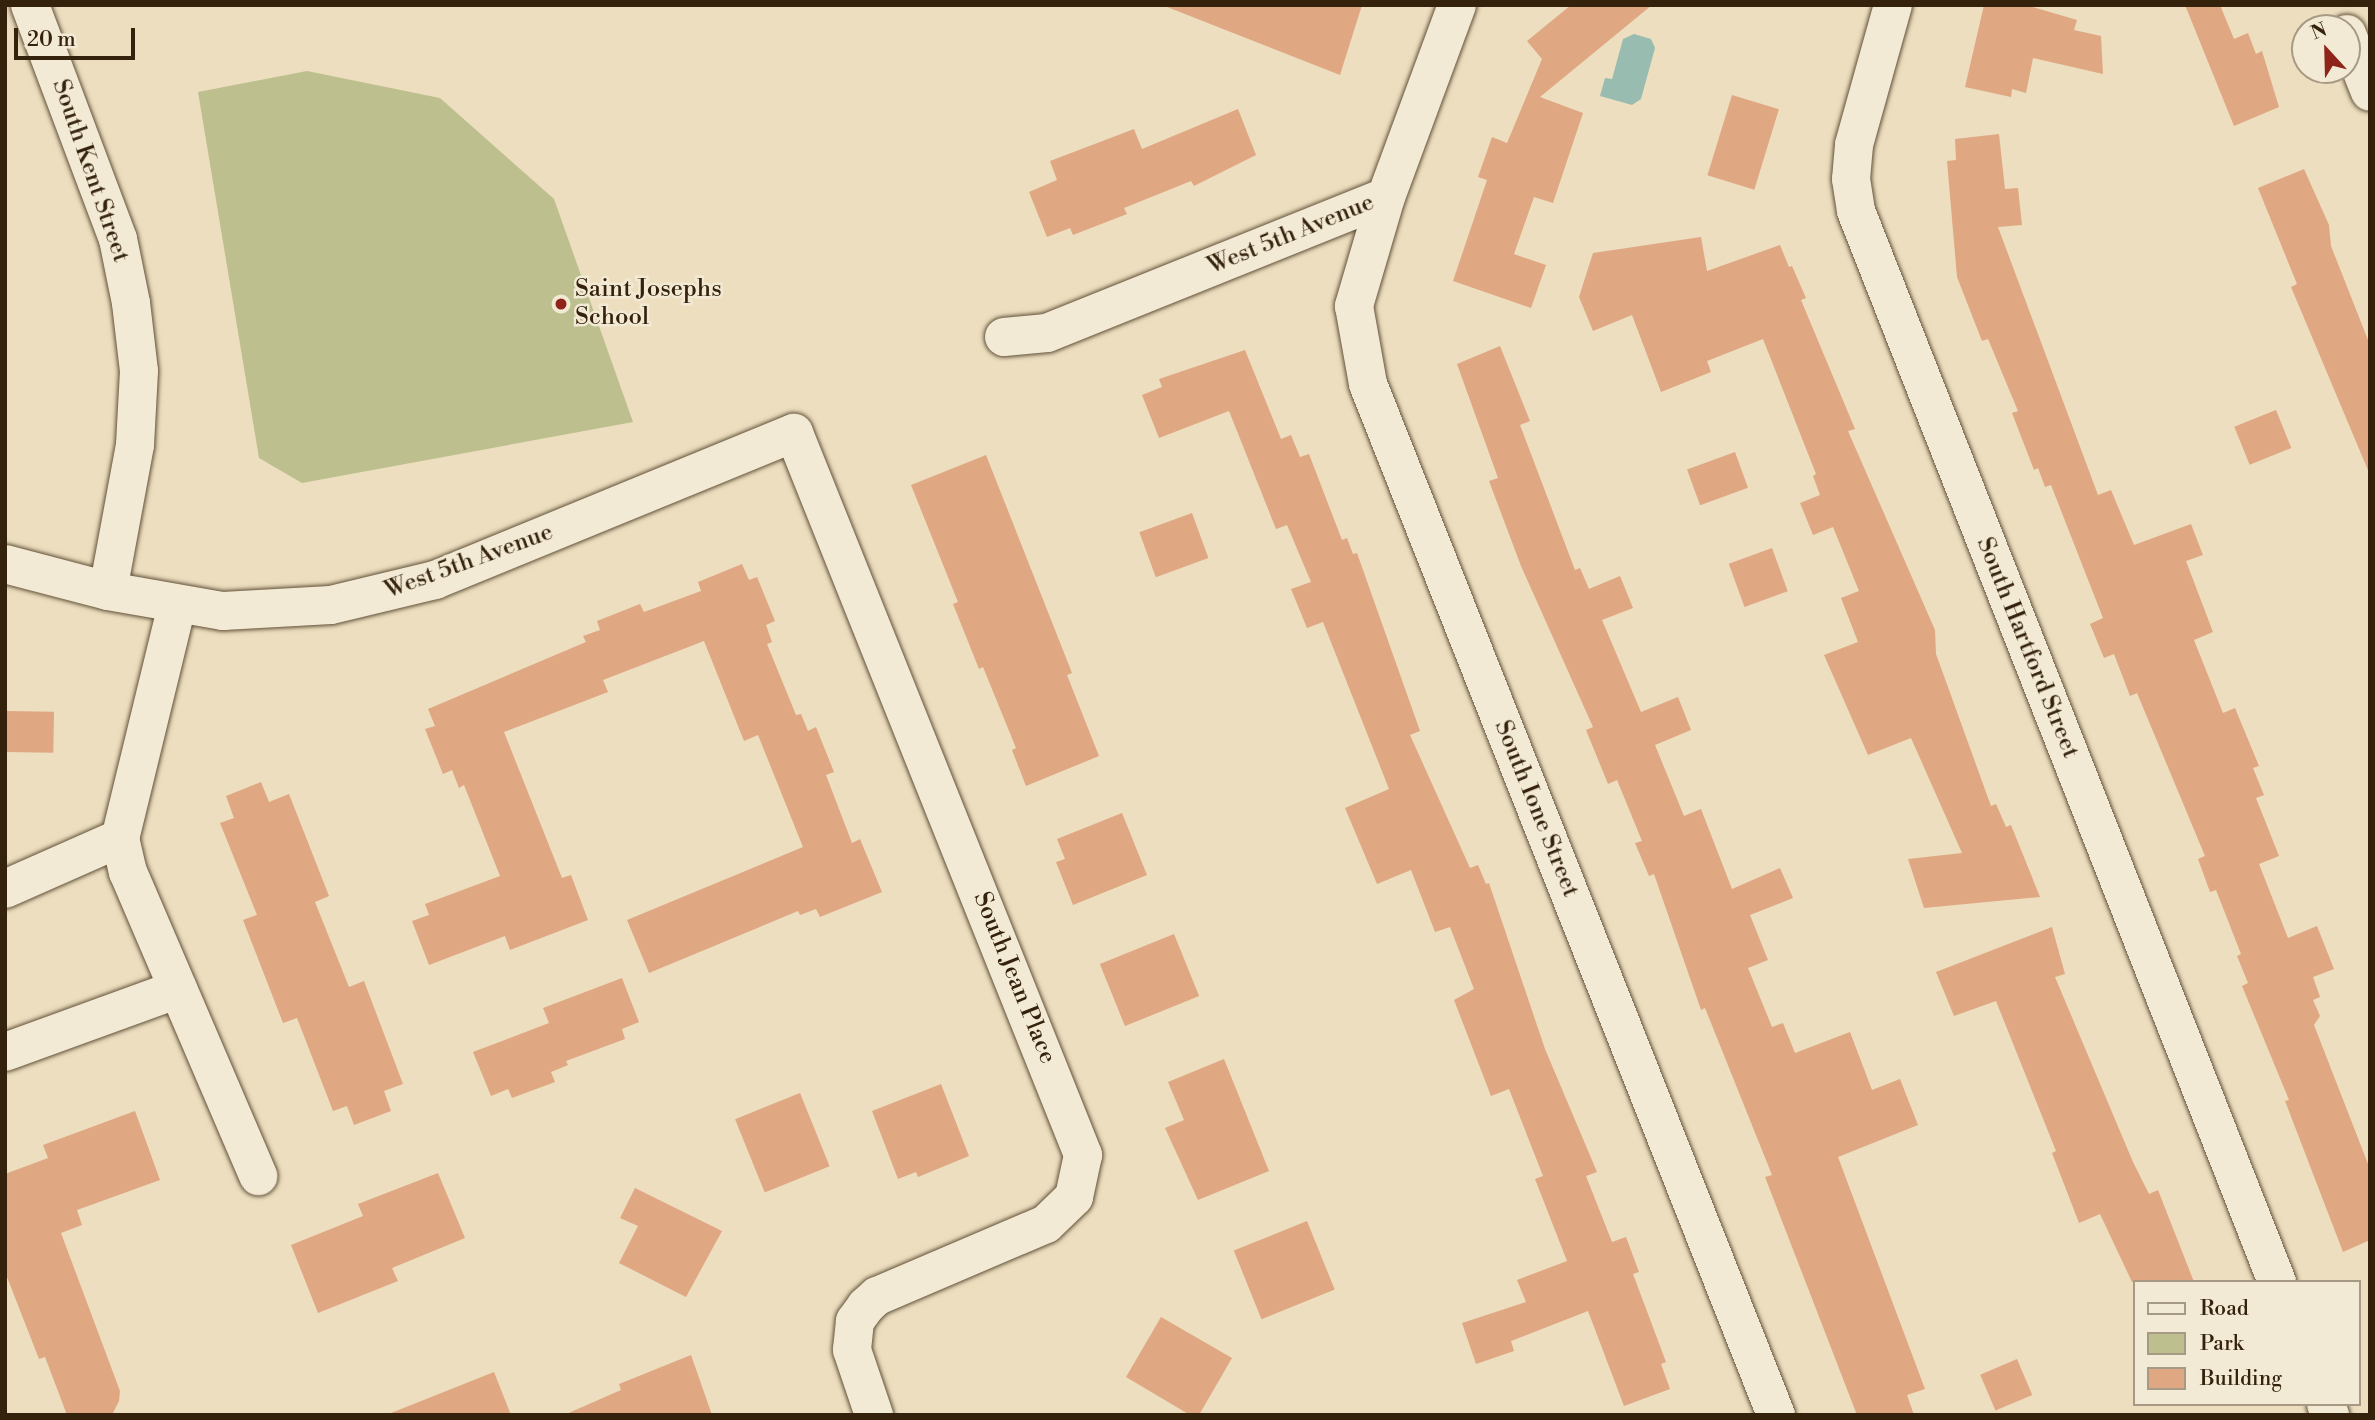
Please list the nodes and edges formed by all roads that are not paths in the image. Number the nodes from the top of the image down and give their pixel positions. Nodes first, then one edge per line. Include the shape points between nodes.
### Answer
1 (30, 5) edge
2 (1457, 5) edge
3 (1893, 5) edge
4 (2361, 69) edge
5 (2370, 92) edge
6 (1386, 197) junction
7 (1004, 337) dead end
8 (794, 433) joint
9 (5, 564) edge
10 (108, 591) junction
11 (177, 605) junction
12 (120, 838) junction
13 (5, 889) edge
14 (178, 989) junction
15 (5, 1052) edge
16 (258, 1176) dead end
17 (2276, 1280) edge
18 (874, 1415) edge
19 (1776, 1415) edge

1 - 10 street, South Kent Street via 118,239 131,303 139,371 135,445
2 - 6 street, West 5th Avenue
3 - 17 street, South Hartford Street via 1854,145 1856,211
4 - 5 street
6 - 7 street, West 5th Avenue via 1047,333
6 - 19 street, South Ione Street via 1354,306 1368,384
8 - 11 street, West 5th Avenue via 435,580 387,595 277,610 223,611
8 - 18 street, South Jean Place via 1083,1155 1074,1197 1046,1224 877,1296 866,1306 855,1321 852,1350
9 - 10 street, West 5th Avenue
10 - 11 street, West 5th Avenue
11 - 12 street
12 - 13 street
12 - 14 street via 128,872
14 - 15 street
14 - 16 street

